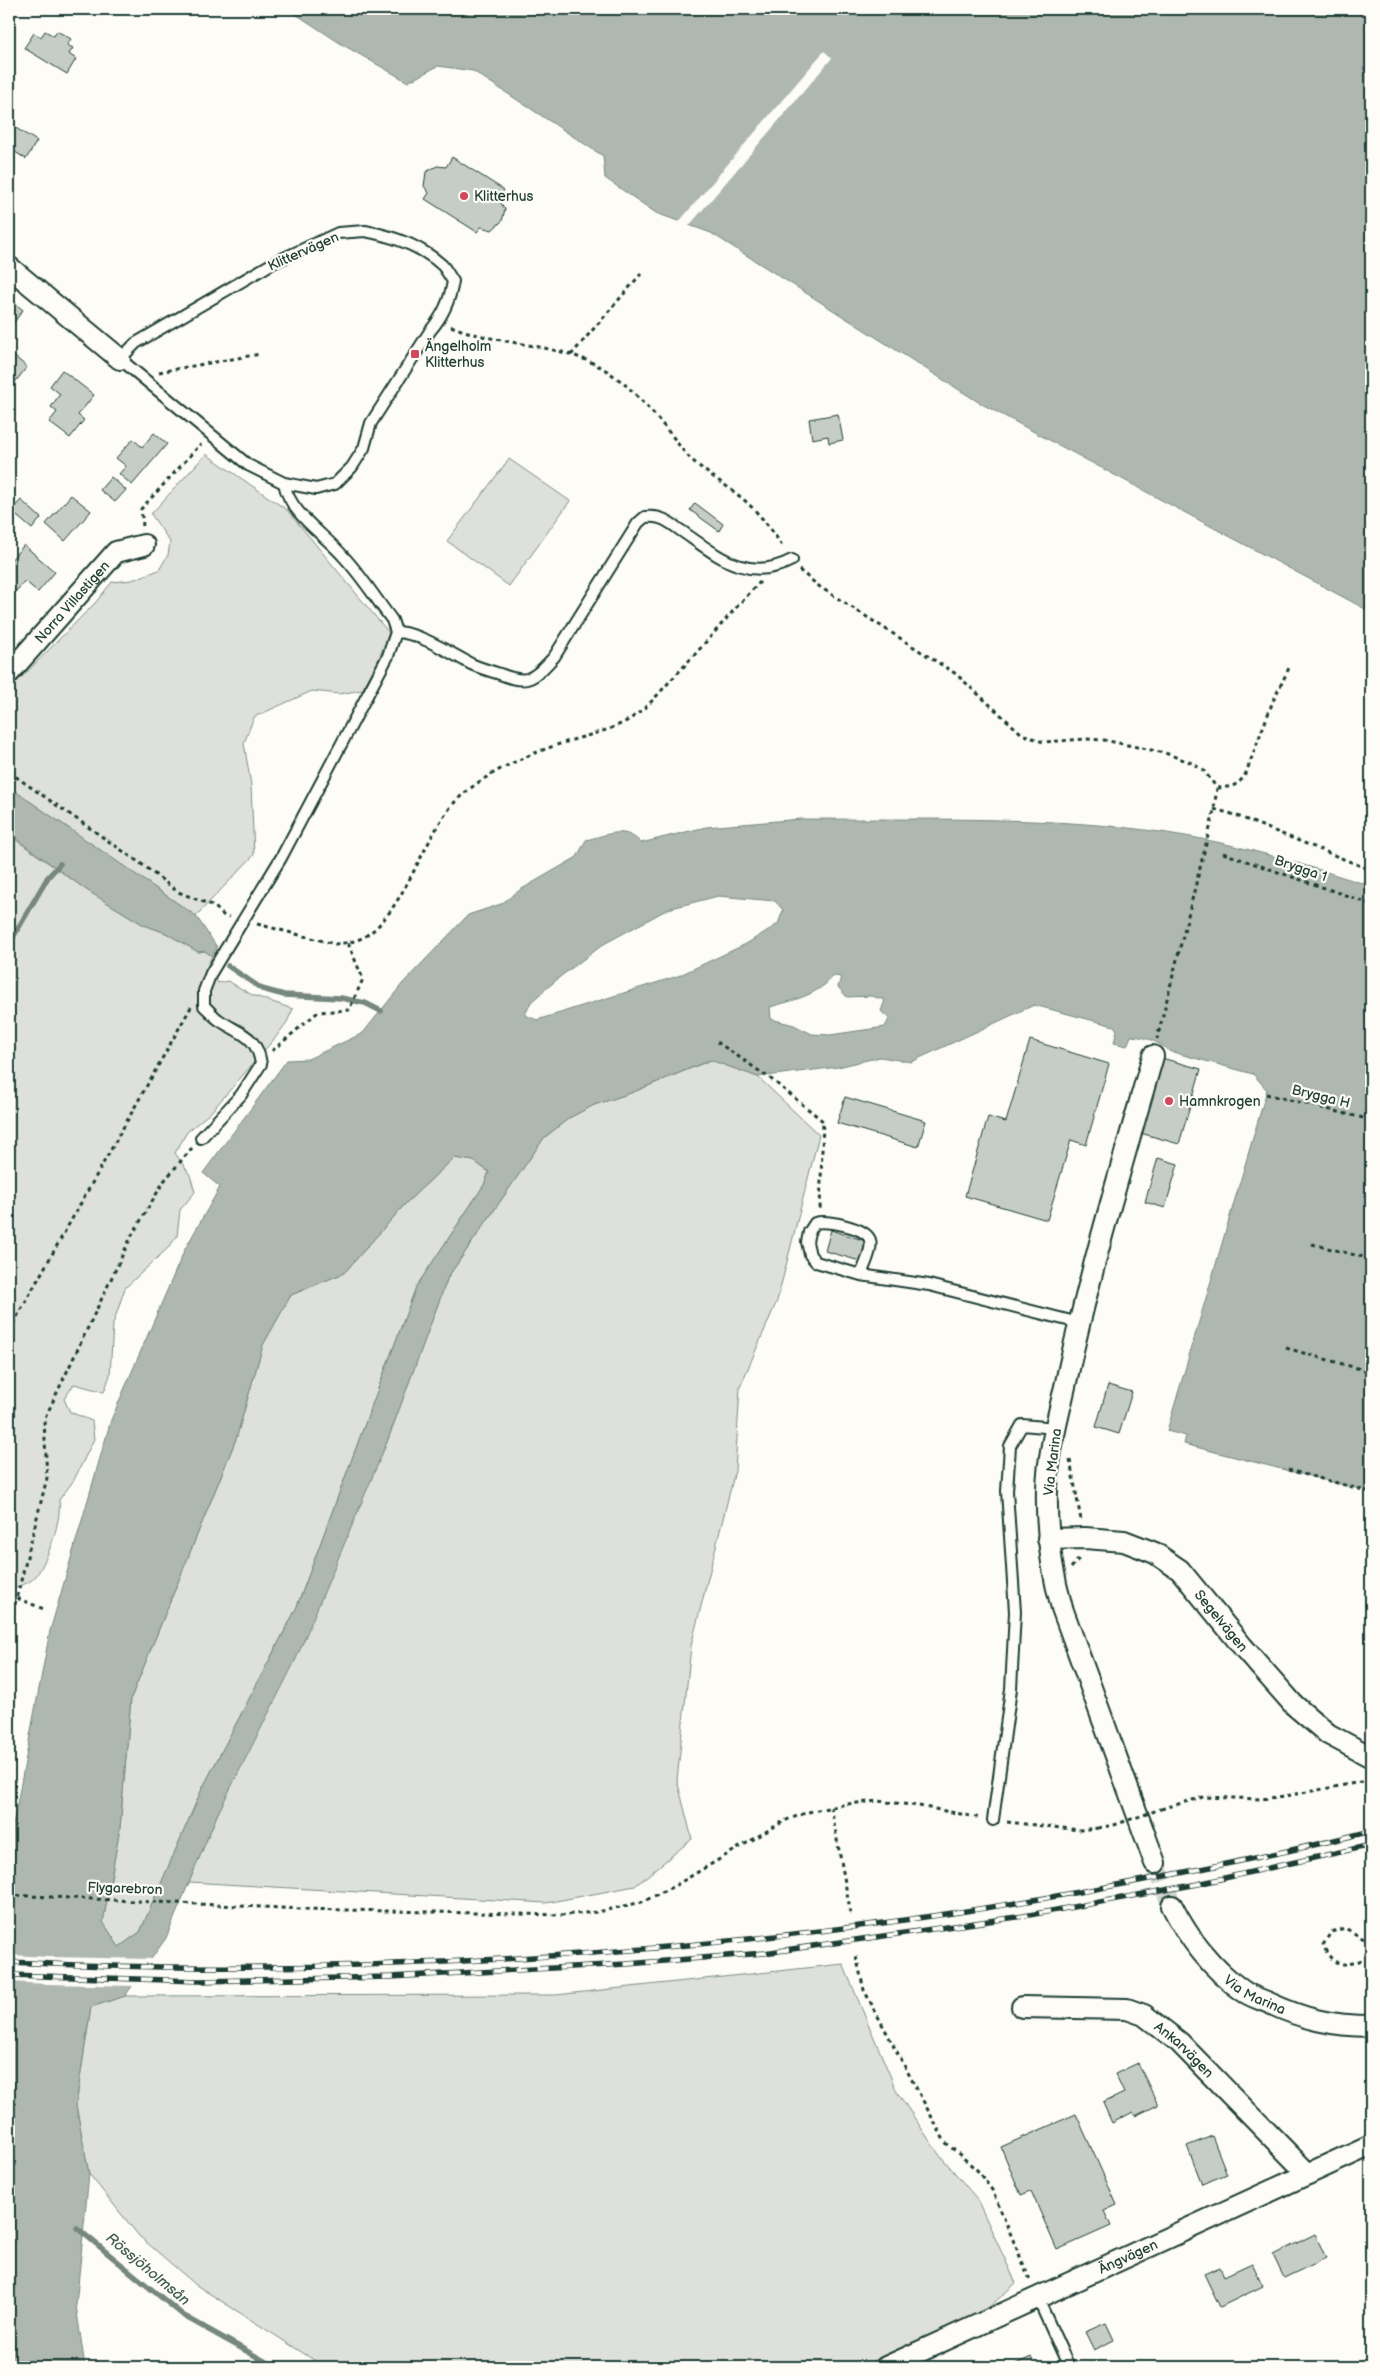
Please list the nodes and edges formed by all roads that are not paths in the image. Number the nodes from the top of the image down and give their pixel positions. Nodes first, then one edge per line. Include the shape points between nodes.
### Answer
1 (9, 267) edge
2 (120, 359) junction
3 (284, 483) junction
4 (144, 545) road end
5 (792, 560) road end
6 (396, 632) junction
7 (9, 673) edge
8 (1152, 1056) road end
9 (201, 1138) road end
10 (861, 1274) junction
11 (1079, 1324) junction
12 (1056, 1428) junction
13 (1048, 1539) junction
14 (1371, 1757) edge
15 (993, 1820) road end
16 (1155, 1862) tunnel mouth
17 (1172, 1906) tunnel mouth
18 (1022, 2007) dead end
19 (1371, 2026) edge
20 (1371, 2145) edge
21 (1308, 2174) junction
22 (1038, 2299) junction
23 (886, 2367) edge
24 (1069, 2367) edge

1 - 2 street
2 - 3 lane via 248,465
2 - 3 lane, Klittervägen via 136,344 274,263 338,233 366,231 392,236 442,265 453,281 450,299 371,423 364,448 352,467 335,484 316,489
3 - 6 lane via 286,493 308,523 343,556 392,620
4 - 7 street, Norra Villastigen via 116,552
5 - 6 lane via 779,567 765,569 733,564 662,518 645,517 638,523 554,657 538,674 526,679 510,678 474,665 418,638
6 - 9 lane via 388,656 281,858 211,973 203,996 204,1006 218,1019 249,1037 257,1047 261,1064 246,1089
8 - 11 street, Via Marina
10 - 10 lane via 816,1262 810,1255 807,1242 815,1223 831,1222 867,1236 870,1248
10 - 11 lane via 929,1286
11 - 12 street, Via Marina
12 - 13 street, Via Marina via 1047,1487
12 - 15 lane via 1022,1425 1010,1446 1007,1491 1015,1612 1010,1689
13 - 14 street, Segelvägen via 1124,1541 1155,1552 1180,1570 1294,1705 1328,1734
13 - 16 street, Via Marina via 1052,1573 1062,1608
17 - 19 street, Via Marina via 1184,1930 1243,1991 1298,2017 1350,2026
18 - 21 street, Ankarvägen via 1127,2009 1144,2015 1179,2042
20 - 21 street, Ängvägen
21 - 22 street, Ängvägen
22 - 23 street, Ängvägen
22 - 24 lane

